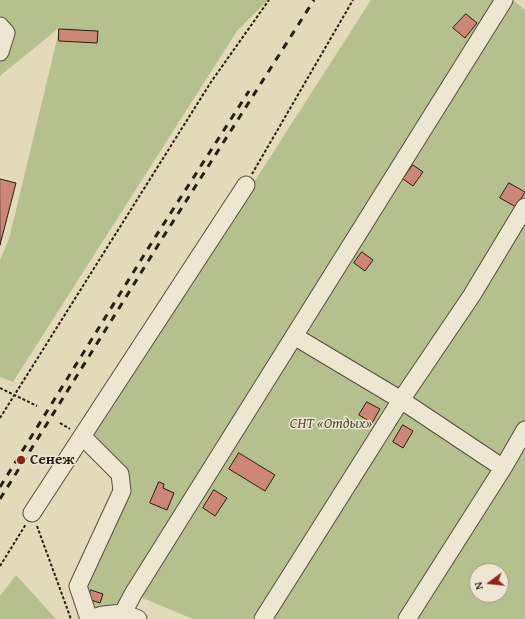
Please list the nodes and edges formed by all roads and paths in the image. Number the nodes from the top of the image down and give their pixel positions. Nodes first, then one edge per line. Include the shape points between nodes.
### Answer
1 (269, 0) edge
2 (353, 0) edge
3 (504, 0) edge
4 (0, 26) edge
5 (0, 52) edge
6 (246, 185) joint
7 (525, 207) edge
8 (294, 336) junction
9 (0, 388) edge
10 (14, 394) junction
11 (401, 400) junction
12 (37, 406) dead end
13 (0, 418) edge
14 (525, 430) edge
15 (82, 436) junction
16 (502, 468) junction
17 (32, 512) junction
18 (0, 566) edge
19 (123, 613) junction
20 (71, 619) edge
21 (89, 619) edge
22 (138, 619) edge
23 (263, 619) edge
24 (407, 619) edge

1 - 10 path via 211,82
2 - 6 path
3 - 8 street
4 - 5 street via 6,33
6 - 15 street
7 - 11 street via 472,295
8 - 11 street
8 - 19 street
9 - 10 path
10 - 12 path
10 - 13 path
11 - 16 street
11 - 23 street
14 - 16 street
15 - 17 street
15 - 21 street via 120,474 122,490 78,586
16 - 24 street
17 - 18 path
17 - 20 path
19 - 21 street via 103,614
19 - 22 street

